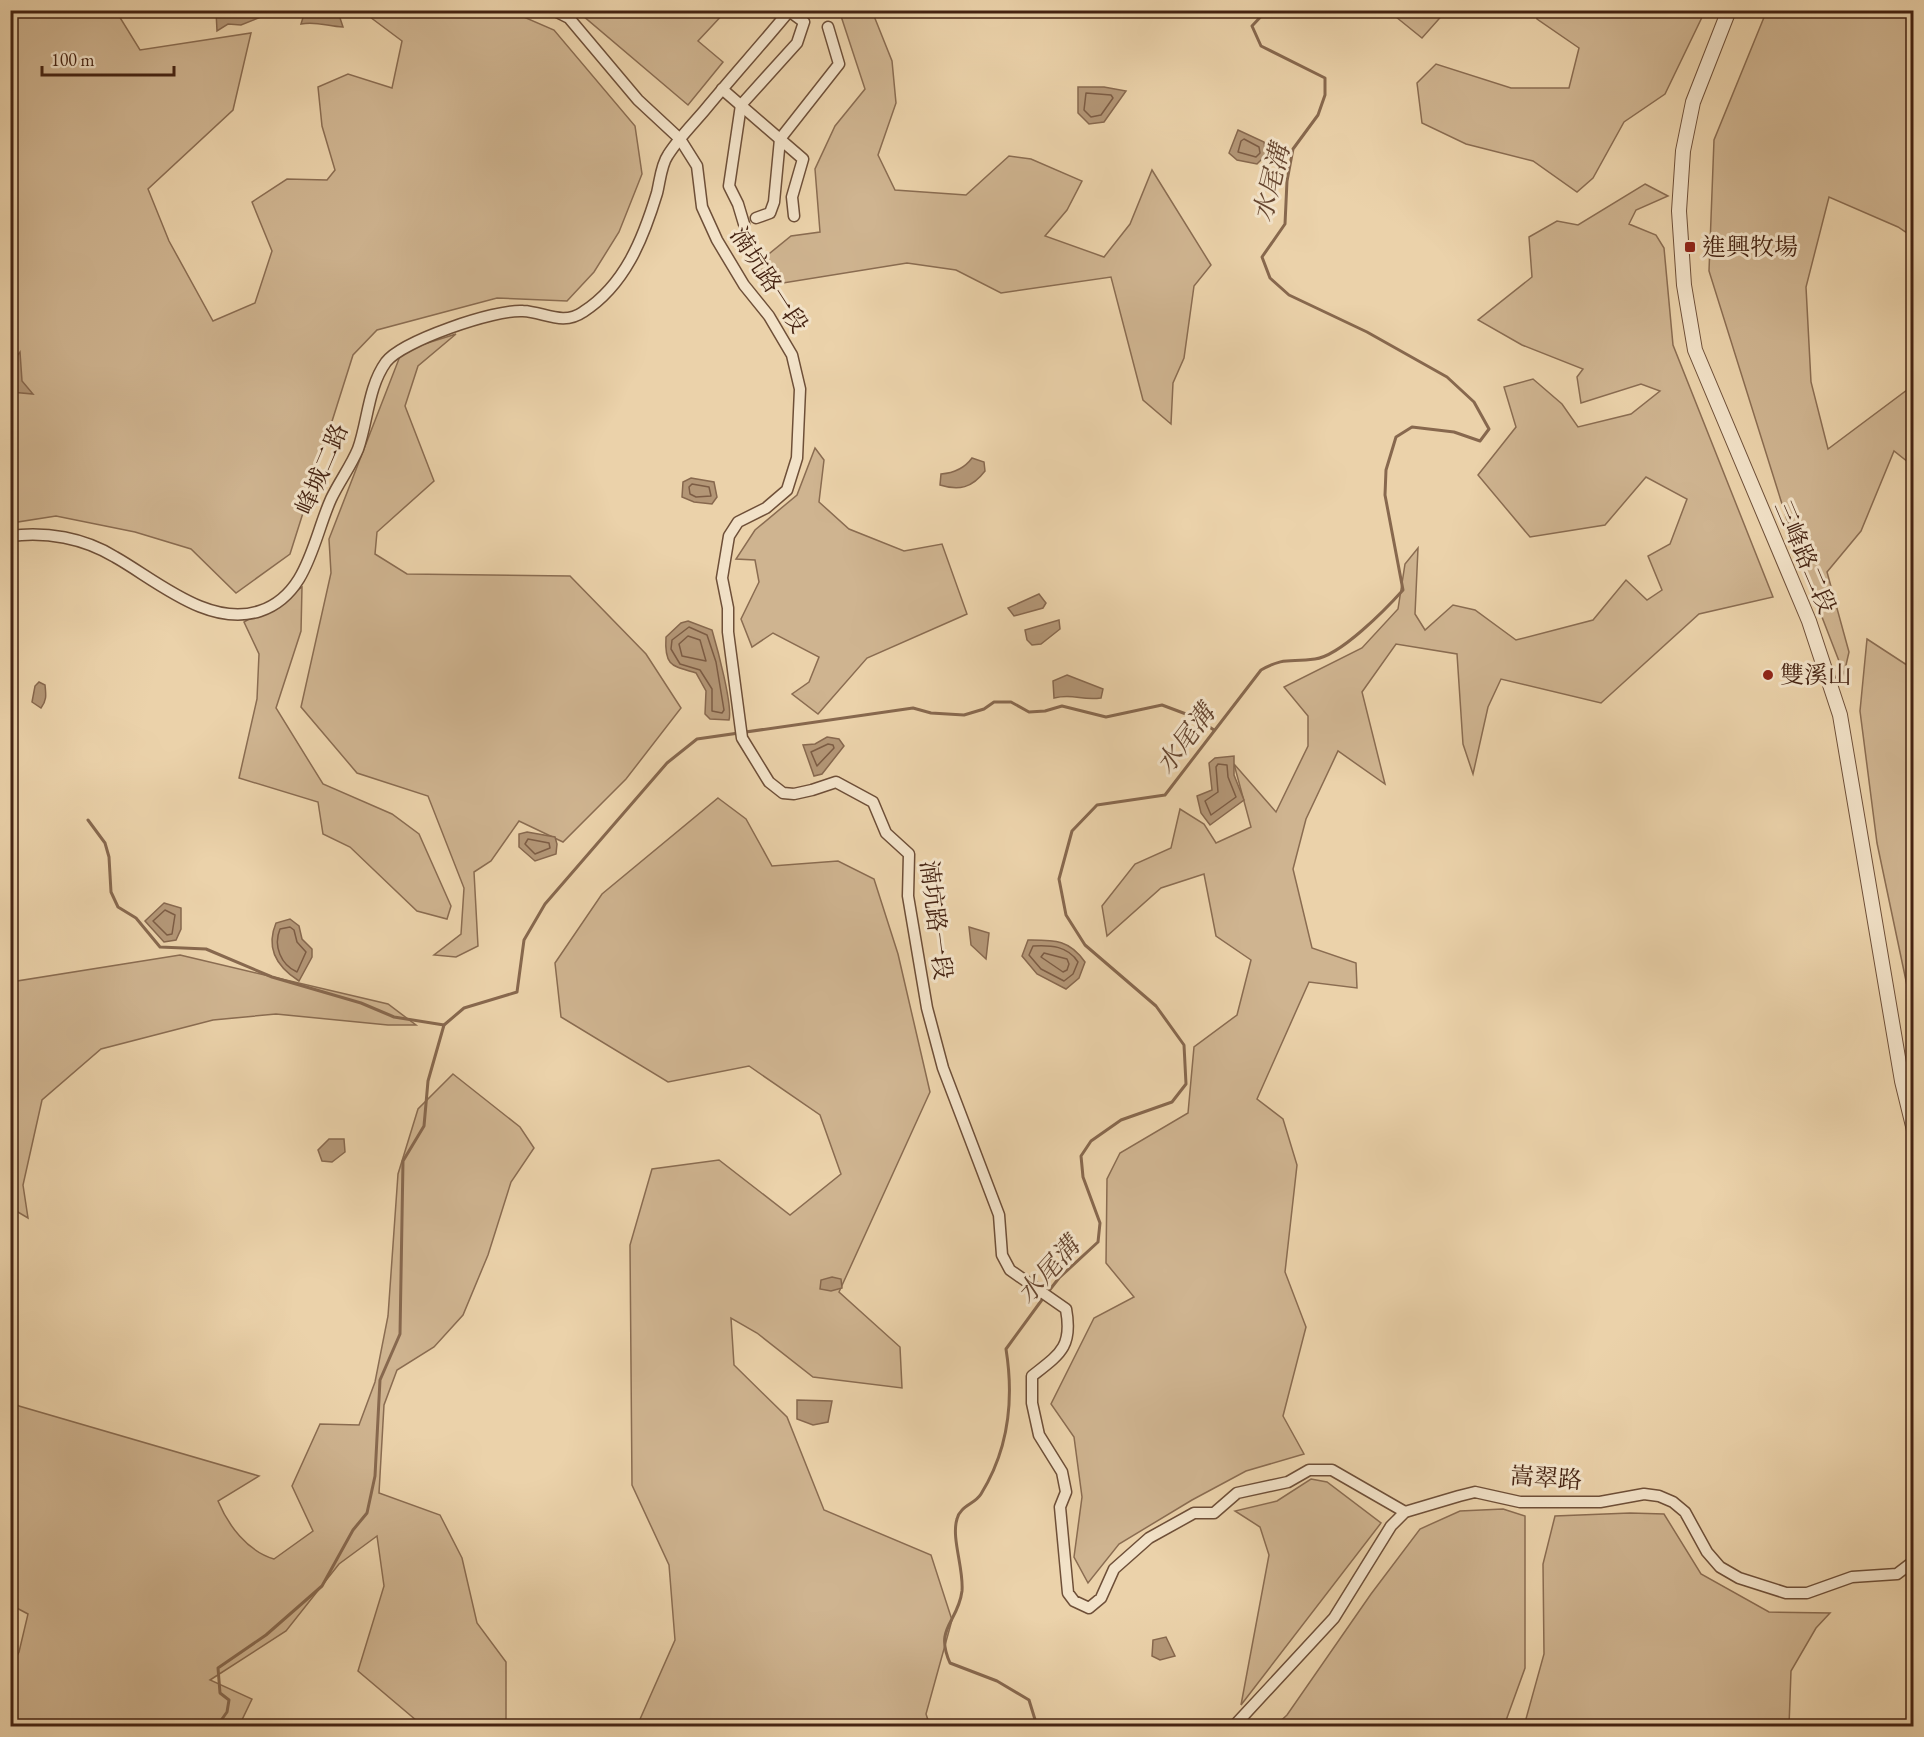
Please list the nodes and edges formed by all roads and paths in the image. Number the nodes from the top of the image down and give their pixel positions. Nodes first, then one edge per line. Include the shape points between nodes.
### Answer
1 (553, 10) edge
2 (1729, 10) edge
3 (789, 11) edge
4 (828, 27) dead end
5 (722, 89) junction
6 (741, 105) junction
7 (680, 139) junction
8 (780, 139) junction
9 (794, 216) dead end
10 (756, 218) dead end
11 (744, 224) dead end
12 (10, 536) edge
13 (1908, 1079) edge
14 (1914, 1130) edge
15 (1404, 1512) junction
16 (1914, 1561) edge
17 (1234, 1726) edge

1 - 7 street, 湳坑路一段 via 568,18 638,100
2 - 13 street, 三峰路二段 via 1693,102 1683,151 1679,212 1684,285 1695,350 1809,621 1840,715
3 - 5 street, 峰城二路
3 - 6 street via 804,22 797,43
4 - 8 street via 839,63
5 - 6 street
5 - 7 street, 峰城二路
6 - 8 street
6 - 11 street via 729,186
7 - 12 street, 峰城二路 via 666,158 644,235 615,285 584,312 557,319 525,311 491,315 395,352 376,376 357,451 330,503 308,563 294,588 281,599 262,610 238,616 171,593 113,555 86,544 52,535
7 - 15 street, 湳坑路一段 via 697,166 702,207 717,240 792,355 800,389 797,458 787,490 766,508 738,522 729,536 722,578 742,738 769,782 783,793 795,794 837,782 873,802 886,833 909,854 908,896 927,1008 943,1068 999,1215 1002,1255 1010,1270 1066,1309 1069,1327 1062,1352 1032,1376 1032,1403 1039,1435 1062,1472 1066,1492 1059,1507 1068,1593 1074,1601 1089,1608 1101,1598 1114,1569 1169,1525 1194,1513 1214,1513 1237,1493 1288,1482 1309,1470 1332,1470
8 - 9 street via 803,159 792,197
8 - 10 street via 774,202 770,213
13 - 14 street, 三峰路二段
15 - 16 street, 嵩翠路 via 1475,1492 1520,1502 1600,1503 1644,1494 1659,1496 1685,1512 1720,1567 1739,1578 1786,1593 1807,1593 1852,1577 1897,1574
15 - 17 street via 1391,1526 1334,1618

